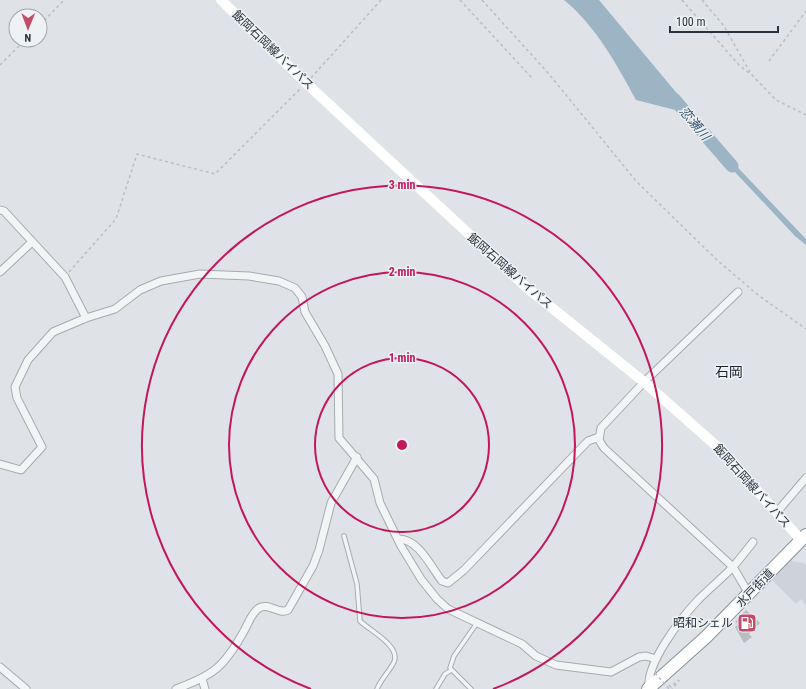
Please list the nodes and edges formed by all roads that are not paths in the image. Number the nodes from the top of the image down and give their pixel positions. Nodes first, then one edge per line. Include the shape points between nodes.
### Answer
1 (221, 0) edge
2 (0, 210) edge
3 (32, 242) junction
4 (0, 272) edge
5 (738, 292) dead end
6 (86, 318) junction
7 (644, 382) junction
8 (599, 437) junction
9 (357, 457) junction
10 (0, 464) edge
11 (806, 478) edge
12 (777, 512) junction
13 (344, 536) dead end
14 (398, 539) junction
15 (804, 540) edge
16 (753, 542) dead end
17 (733, 567) junction
18 (749, 594) junction
19 (478, 622) junction
20 (656, 659) junction
21 (0, 667) edge
22 (450, 671) junction
23 (671, 671) junction
24 (202, 679) junction
25 (663, 687) edge
26 (26, 689) edge
27 (176, 689) edge
28 (205, 689) edge
29 (377, 689) edge
30 (436, 689) edge
31 (471, 689) edge
32 (648, 689) edge

1 - 7 main road, 飯岡石岡線バイパス via 526,288
2 - 3 street via 4,211
3 - 4 street
3 - 6 street via 65,277
5 - 7 street
6 - 9 street via 115,309 140,290 161,281 200,274 249,276 279,281 295,288 302,297 305,312 338,374 339,438
6 - 10 street via 53,332 28,360 15,387 17,398 42,447 21,470
7 - 8 street via 601,428
7 - 12 main road, 飯岡石岡線バイパス via 721,450
8 - 14 street via 588,441 464,570 448,583 442,581 414,544 406,539
8 - 17 street via 604,448
9 - 14 street via 374,479 380,504
9 - 24 street via 331,503 313,566 288,610 281,611 264,606 258,608 228,657
11 - 12 street
12 - 15 main road, 飯岡石岡線バイパス
13 - 29 lane via 357,584 360,621 373,630 394,652 393,663
14 - 19 street via 421,579 437,599 448,609
15 - 18 highway, 水戸街道
16 - 17 street
17 - 18 street
17 - 20 street via 686,614
18 - 23 highway, 水戸街道
19 - 20 street via 556,665 611,672 639,657
19 - 22 lane via 454,656
20 - 32 street via 650,673
21 - 26 street
22 - 30 lane via 445,674
22 - 31 lane
23 - 25 highway
23 - 32 highway, 水戸街道
24 - 27 street
24 - 28 street

